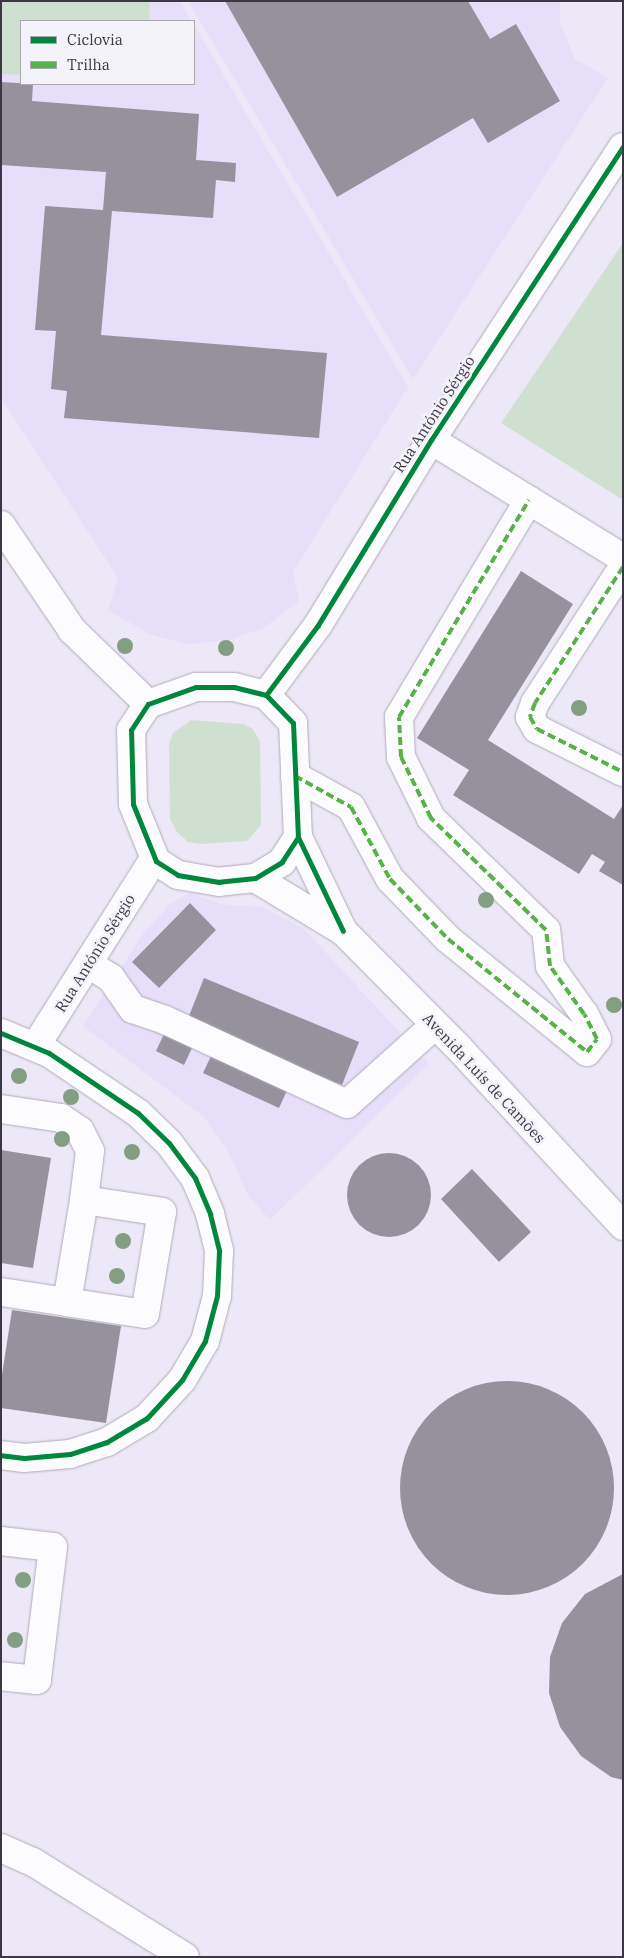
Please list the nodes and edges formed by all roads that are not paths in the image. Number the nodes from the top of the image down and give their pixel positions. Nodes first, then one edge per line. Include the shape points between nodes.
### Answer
1 (623, 147) edge
2 (431, 440) junction
3 (528, 500) junction
4 (1, 525) edge
5 (623, 558) edge
6 (623, 567) edge
7 (266, 695) junction
8 (148, 704) junction
9 (623, 772) edge
10 (295, 776) junction
11 (298, 837) junction
12 (154, 859) junction
13 (255, 878) junction
14 (343, 931) junction
15 (88, 964) junction
16 (435, 1025) junction
17 (1, 1033) edge
18 (35, 1047) junction
19 (1, 1109) edge
20 (84, 1200) junction
21 (623, 1226) edge
22 (1, 1292) edge
23 (68, 1302) junction
24 (1, 1455) edge
25 (1, 1541) edge
26 (1, 1676) edge
27 (1, 1848) edge
28 (185, 1957) edge

1 - 2 street, Rua António Sérgio
2 - 3 street
2 - 7 street, Rua António Sérgio via 318,625
3 - 5 street
3 - 10 street via 399,717 401,758 431,818 546,930 550,966 584,1014 597,1040 587,1052 448,939 397,886 366,840 351,807
4 - 8 street via 72,630
6 - 9 street via 530,717 537,729
7 - 8 street via 234,687 196,687
7 - 10 street via 293,722
8 - 12 street via 131,730 133,804
10 - 11 street
11 - 13 street via 282,862
11 - 14 street
12 - 13 street via 178,875 218,882
12 - 15 street, Rua António Sérgio
13 - 14 street
14 - 16 street, Avenida Luís de Camões
15 - 16 street via 111,978 133,1009 165,1020 347,1104
15 - 18 street, Rua António Sérgio
16 - 21 street, Avenida Luís de Camões
17 - 18 street
18 - 24 street via 138,1113 169,1143 195,1178 210,1214 218,1251 217,1296 205,1342 182,1380 147,1418 106,1442 70,1454 24,1458
19 - 20 street via 61,1118 80,1131 90,1151
20 - 23 street
20 - 23 street via 162,1212 145,1314
22 - 23 street
25 - 26 street via 53,1547 37,1680
27 - 28 street via 33,1862

